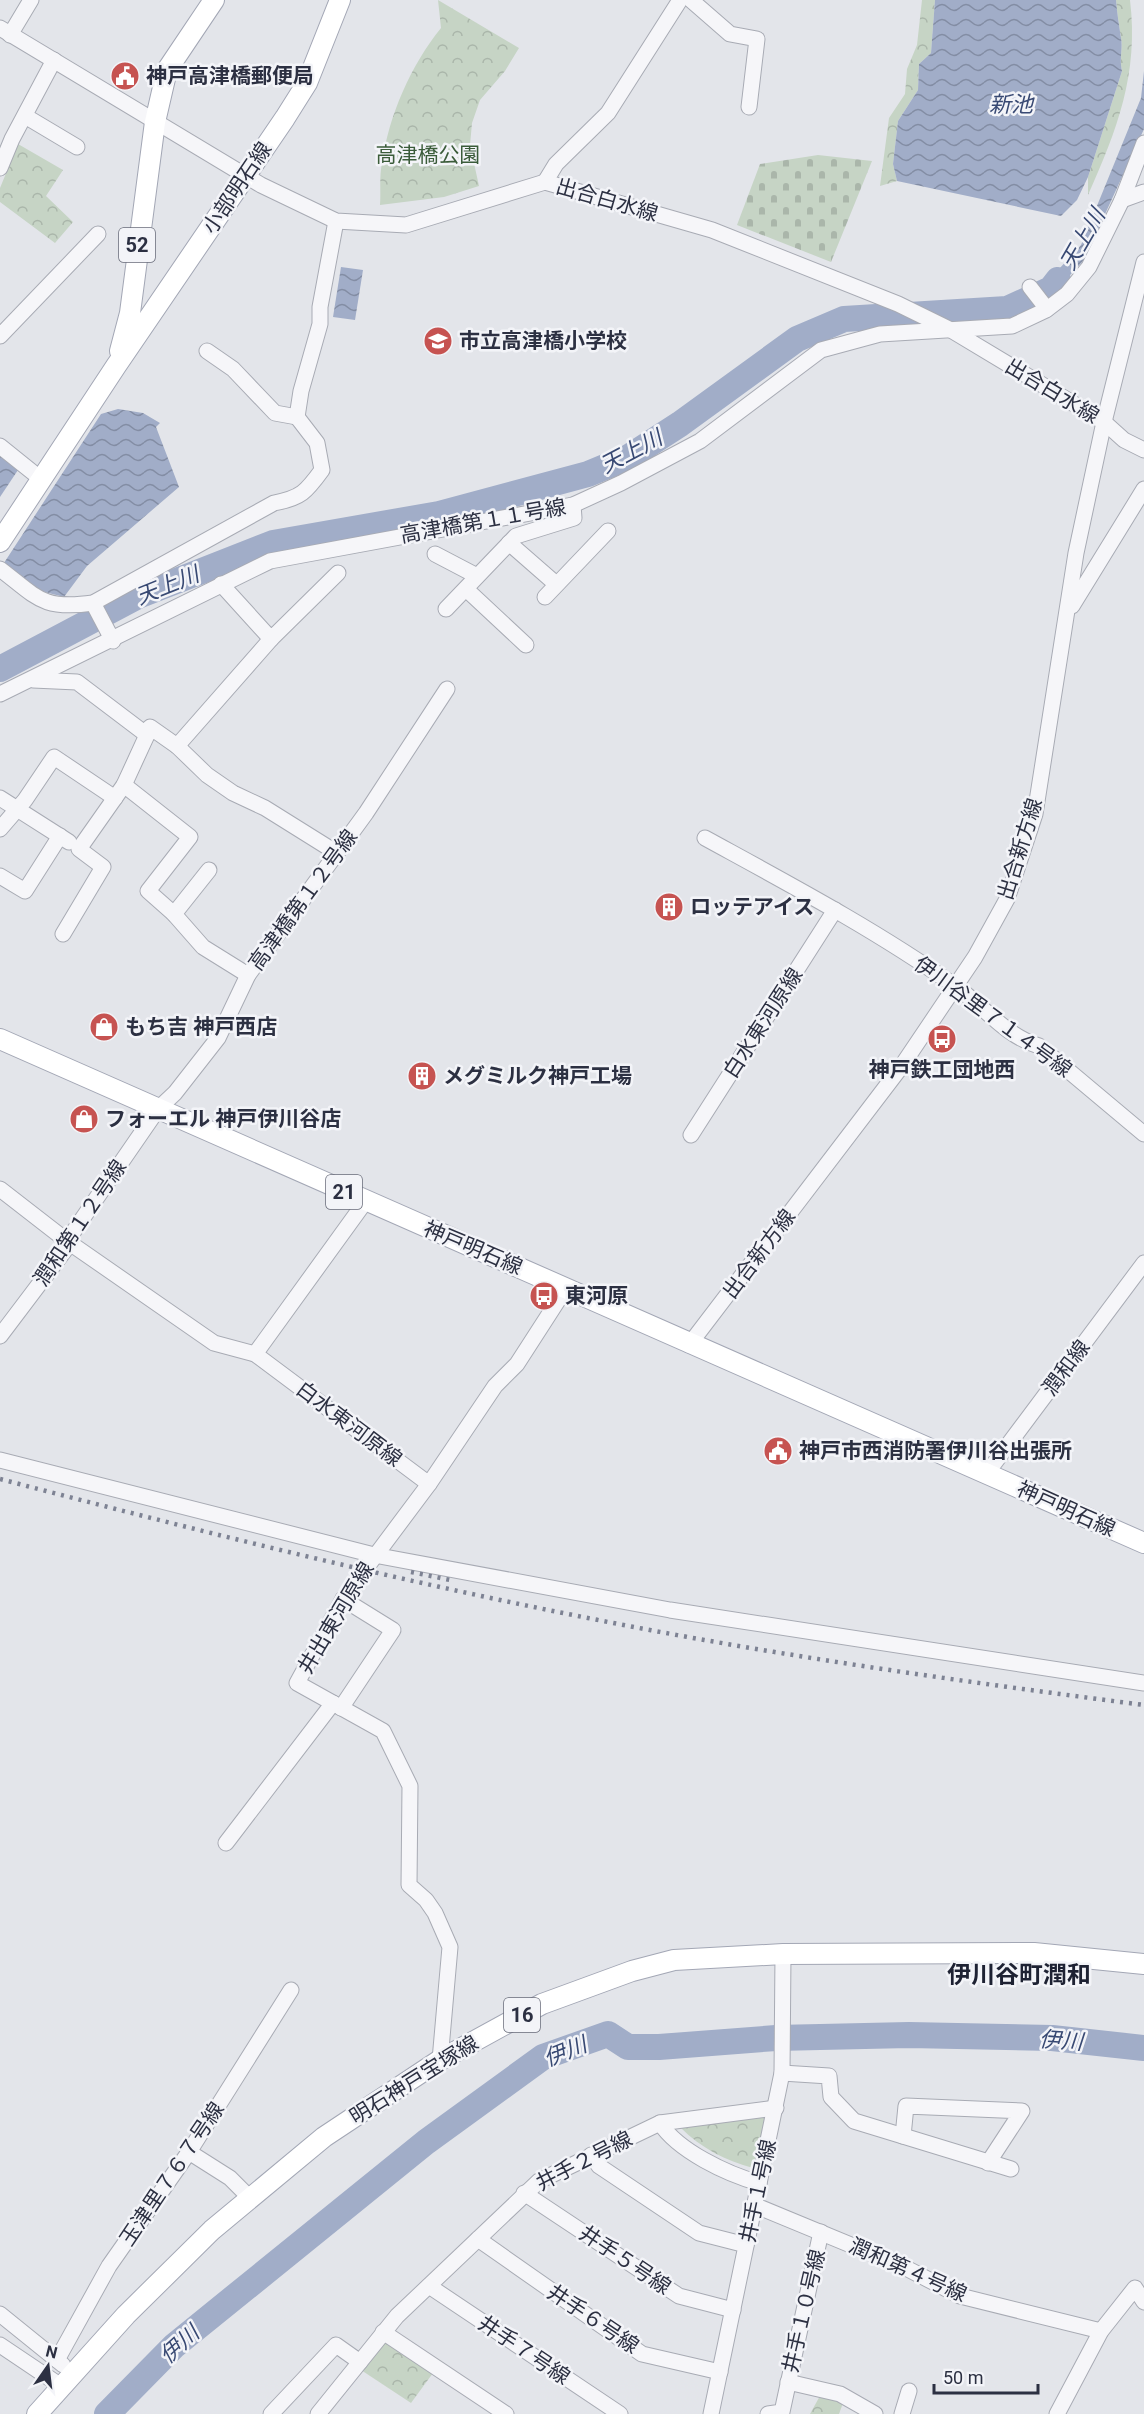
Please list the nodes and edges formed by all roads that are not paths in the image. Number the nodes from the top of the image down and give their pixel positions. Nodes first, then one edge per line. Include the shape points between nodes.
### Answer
1 (32, 0) edge
2 (214, 0) edge
3 (340, 0) edge
4 (680, 0) edge
5 (691, 0) edge
6 (5, 32) edge
7 (54, 60) junction
8 (749, 107) dead end
9 (25, 116) junction
10 (155, 122) junction
11 (6, 135) edge
12 (1144, 142) edge
13 (77, 147) dead end
14 (0, 168) edge
15 (246, 176) junction
16 (544, 182) junction
17 (1144, 192) edge
18 (1122, 200) junction
19 (336, 221) junction
20 (98, 234) dead end
21 (1144, 262) edge
22 (1030, 287) dead end
23 (1047, 309) junction
24 (951, 330) junction
25 (0, 336) edge
26 (207, 351) dead end
27 (116, 366) junction
28 (297, 417) junction
29 (1104, 422) junction
30 (0, 446) edge
31 (1144, 450) edge
32 (41, 479) junction
33 (1144, 489) edge
34 (573, 505) junction
35 (608, 531) dead end
36 (0, 542) edge
37 (509, 543) junction
38 (435, 554) dead end
39 (0, 569) edge
40 (338, 573) dead end
41 (477, 576) junction
42 (221, 584) junction
43 (556, 585) junction
44 (465, 589) junction
45 (545, 597) dead end
46 (93, 603) junction
47 (446, 609) dead end
48 (1069, 611) junction
49 (271, 639) junction
50 (113, 641) junction
51 (526, 645) dead end
52 (31, 680) junction
53 (447, 689) dead end
54 (0, 694) edge
55 (147, 735) junction
56 (177, 746) junction
57 (124, 785) junction
58 (0, 798) edge
59 (115, 798) junction
60 (17, 809) junction
61 (0, 829) edge
62 (60, 836) junction
63 (705, 838) dead end
64 (79, 849) junction
65 (337, 853) junction
66 (208, 870) dead end
67 (0, 876) edge
68 (835, 910) junction
69 (174, 914) junction
70 (63, 934) dead end
71 (248, 975) junction
72 (956, 987) junction
73 (0, 1038) edge
74 (158, 1109) junction
75 (1144, 1134) edge
76 (691, 1135) dead end
77 (0, 1189) edge
78 (365, 1202) junction
79 (67, 1241) junction
80 (1144, 1263) edge
81 (566, 1288) junction
82 (0, 1336) edge
83 (688, 1345) junction
84 (255, 1354) junction
85 (0, 1460) edge
86 (987, 1473) junction
87 (429, 1484) junction
88 (1144, 1543) edge
89 (374, 1555) junction
90 (343, 1599) junction
91 (1144, 1683) edge
92 (337, 1705) junction
93 (226, 1843) dead end
94 (784, 1960) junction
95 (1144, 1965) edge
96 (291, 1990) dead end
97 (440, 2060) junction
98 (782, 2073) junction
99 (776, 2108) junction
100 (660, 2123) junction
101 (903, 2136) junction
102 (189, 2152) junction
103 (591, 2155) junction
104 (988, 2163) junction
105 (1011, 2169) dead end
106 (759, 2183) junction
107 (524, 2193) junction
108 (250, 2198) junction
109 (754, 2205) junction
110 (821, 2232) junction
111 (478, 2239) junction
112 (746, 2245) junction
113 (429, 2286) junction
114 (1144, 2302) edge
115 (733, 2310) junction
116 (0, 2314) edge
117 (1101, 2331) junction
118 (383, 2332) junction
119 (0, 2344) edge
120 (57, 2360) junction
121 (360, 2362) junction
122 (720, 2372) junction
123 (66, 2380) junction
124 (788, 2382) junction
125 (909, 2391) dead end
126 (501, 2413) edge
127 (37, 2414) edge
128 (271, 2414) edge
129 (318, 2414) edge
130 (620, 2414) edge
131 (711, 2414) edge
132 (768, 2414) edge
133 (874, 2414) edge
134 (902, 2414) edge
135 (1057, 2414) edge

1 - 6 street
2 - 10 main road, 小部明石線 / 52 via 167,70
3 - 15 main road, 小部明石線 / 52 via 307,83
4 - 16 street via 608,112 556,164
5 - 8 street via 730,34 757,39
6 - 7 street, 出合白水線
7 - 9 street
7 - 10 street, 出合白水線
9 - 11 street
9 - 13 street
10 - 15 street, 出合白水線
10 - 27 main road, 小部明石線 / 52 via 130,313
11 - 14 street
12 - 18 street, 高津橋第１１号線
15 - 19 street, 出合白水線
15 - 27 main road, 小部明石線 / 52
16 - 19 street, 出合白水線 via 406,225
16 - 24 street, 出合白水線 via 712,230
17 - 18 street
18 - 23 street, 高津橋第１１号線 via 1089,267 1067,294
19 - 28 street via 320,324
20 - 25 street
21 - 29 street, 出合新方線
22 - 23 street
23 - 24 street, 高津橋第１１号線 via 1012,326
24 - 29 street, 出合白水線
24 - 34 street, 高津橋第１１号線 via 880,334 821,350 700,441
26 - 28 street via 233,369 275,413
27 - 32 main road, 小部明石線 / 52
28 - 46 street via 317,443 322,470 307,491 295,499 274,503
29 - 31 street, 出合白水線 via 1124,440
29 - 48 street, 出合新方線 via 1076,553
30 - 32 street
32 - 36 main road, 小部明石線 / 52
33 - 48 street
34 - 37 street via 574,518 516,536
34 - 42 street, 高津橋第１１号線 via 270,561
35 - 43 street
37 - 41 street
37 - 43 street
38 - 41 street
39 - 46 street via 40,600 63,607
40 - 49 street
41 - 44 street
42 - 49 street
42 - 50 street, 高津橋第１１号線
43 - 45 street
44 - 47 street
44 - 51 street
46 - 50 street
48 - 72 street, 出合新方線 via 1035,814 1007,899
49 - 56 street
50 - 52 street, 高津橋第１１号線
52 - 54 street, 高津橋第１１号線
52 - 55 street via 77,682
53 - 65 street, 高津橋第１２号線
55 - 56 street via 150,727
55 - 57 street
56 - 65 street via 216,781
57 - 59 street
57 - 69 street via 190,837 148,891
58 - 60 street
59 - 60 street via 54,757
59 - 64 street
60 - 61 street
60 - 62 street
62 - 64 street
62 - 67 street via 26,891
63 - 68 street, 伊川谷里７１４号線
64 - 70 street via 103,867
65 - 71 street, 高津橋第１２号線
66 - 69 street
68 - 72 street, 伊川谷里７１４号線
68 - 76 street, 白水東河原線
69 - 71 street via 203,947
71 - 74 street, 高津橋第１２号線 via 218,1038
72 - 75 street, 伊川谷里７１４号線 via 1020,1041 1039,1046
72 - 83 street, 出合新方線 via 901,1067
73 - 74 main road, 神戸明石線 / 21
74 - 78 main road, 神戸明石線 / 21
74 - 79 street, 潤和第１２号線
77 - 79 street, 白水東河原線
78 - 81 main road, 神戸明石線 / 21
78 - 84 street
79 - 82 street, 潤和第１２号線 via 65,1250
79 - 84 street, 白水東河原線 via 214,1343
80 - 86 street, 潤和線
81 - 83 main road, 神戸明石線 / 21
81 - 87 street via 517,1364 495,1386
83 - 86 main road, 神戸明石線 / 21
84 - 87 street, 白水東河原線
85 - 89 street
86 - 88 main road, 神戸明石線 / 21
87 - 89 street, 井出東河原線
89 - 90 street, 井出東河原線
89 - 91 street via 670,1610
90 - 92 street, 井出東河原線 via 297,1683
90 - 92 street via 393,1630
92 - 93 street
92 - 97 street, 井出東河原線 via 383,1731 410,1786 409,1885 435,1913 450,1947
94 - 95 main road, 明石神戸宝塚線 / 16 via 1034,1953
94 - 97 main road, 明石神戸宝塚線 / 16 via 674,1960 632,1971 542,2004
94 - 98 street, 井手１号線
96 - 102 street, 玉津里７６７号線
97 - 108 main road, 明石神戸宝塚線 / 16 via 324,2136
98 - 99 street, 井手１号線
98 - 101 street via 829,2076 831,2097 854,2121
99 - 100 street, 井手２号線
99 - 106 street, 井手１号線
100 - 103 street, 井手２号線
100 - 106 street via 667,2134 729,2174
101 - 104 street
101 - 104 street via 906,2106 1022,2111
102 - 108 street via 230,2178
102 - 120 street, 玉津里７６７号線 via 109,2266
103 - 107 street, 井手２号線 via 539,2181
103 - 112 street via 599,2166 699,2233
104 - 105 street
106 - 109 street, 井手１号線
107 - 111 street, 井手２号線
107 - 115 street, 井手５号線 via 679,2296
108 - 123 main road, 明石神戸宝塚線 / 16 via 126,2315
109 - 110 street, 井手１０号線
109 - 112 street, 井手１号線
110 - 117 street, 潤和第４号線 via 960,2296
110 - 124 street, 井手１０号線
111 - 113 street, 井手２号線
111 - 122 street, 井手６号線 via 642,2354
112 - 115 street, 井手１号線
113 - 118 street, 井手２号線
113 - 130 street, 井手７号線
114 - 117 street via 1135,2289
115 - 122 street, 井手１号線
116 - 120 street
117 - 135 street
118 - 121 street, 井手２号線
118 - 126 street
119 - 123 street
120 - 123 street
121 - 128 street via 336,2345
121 - 129 street, 井手２号線
122 - 131 street, 井手１号線
123 - 127 main road, 明石神戸宝塚線 / 16
124 - 132 street, 井手１０号線 via 782,2412
124 - 133 street via 840,2394
125 - 134 street

